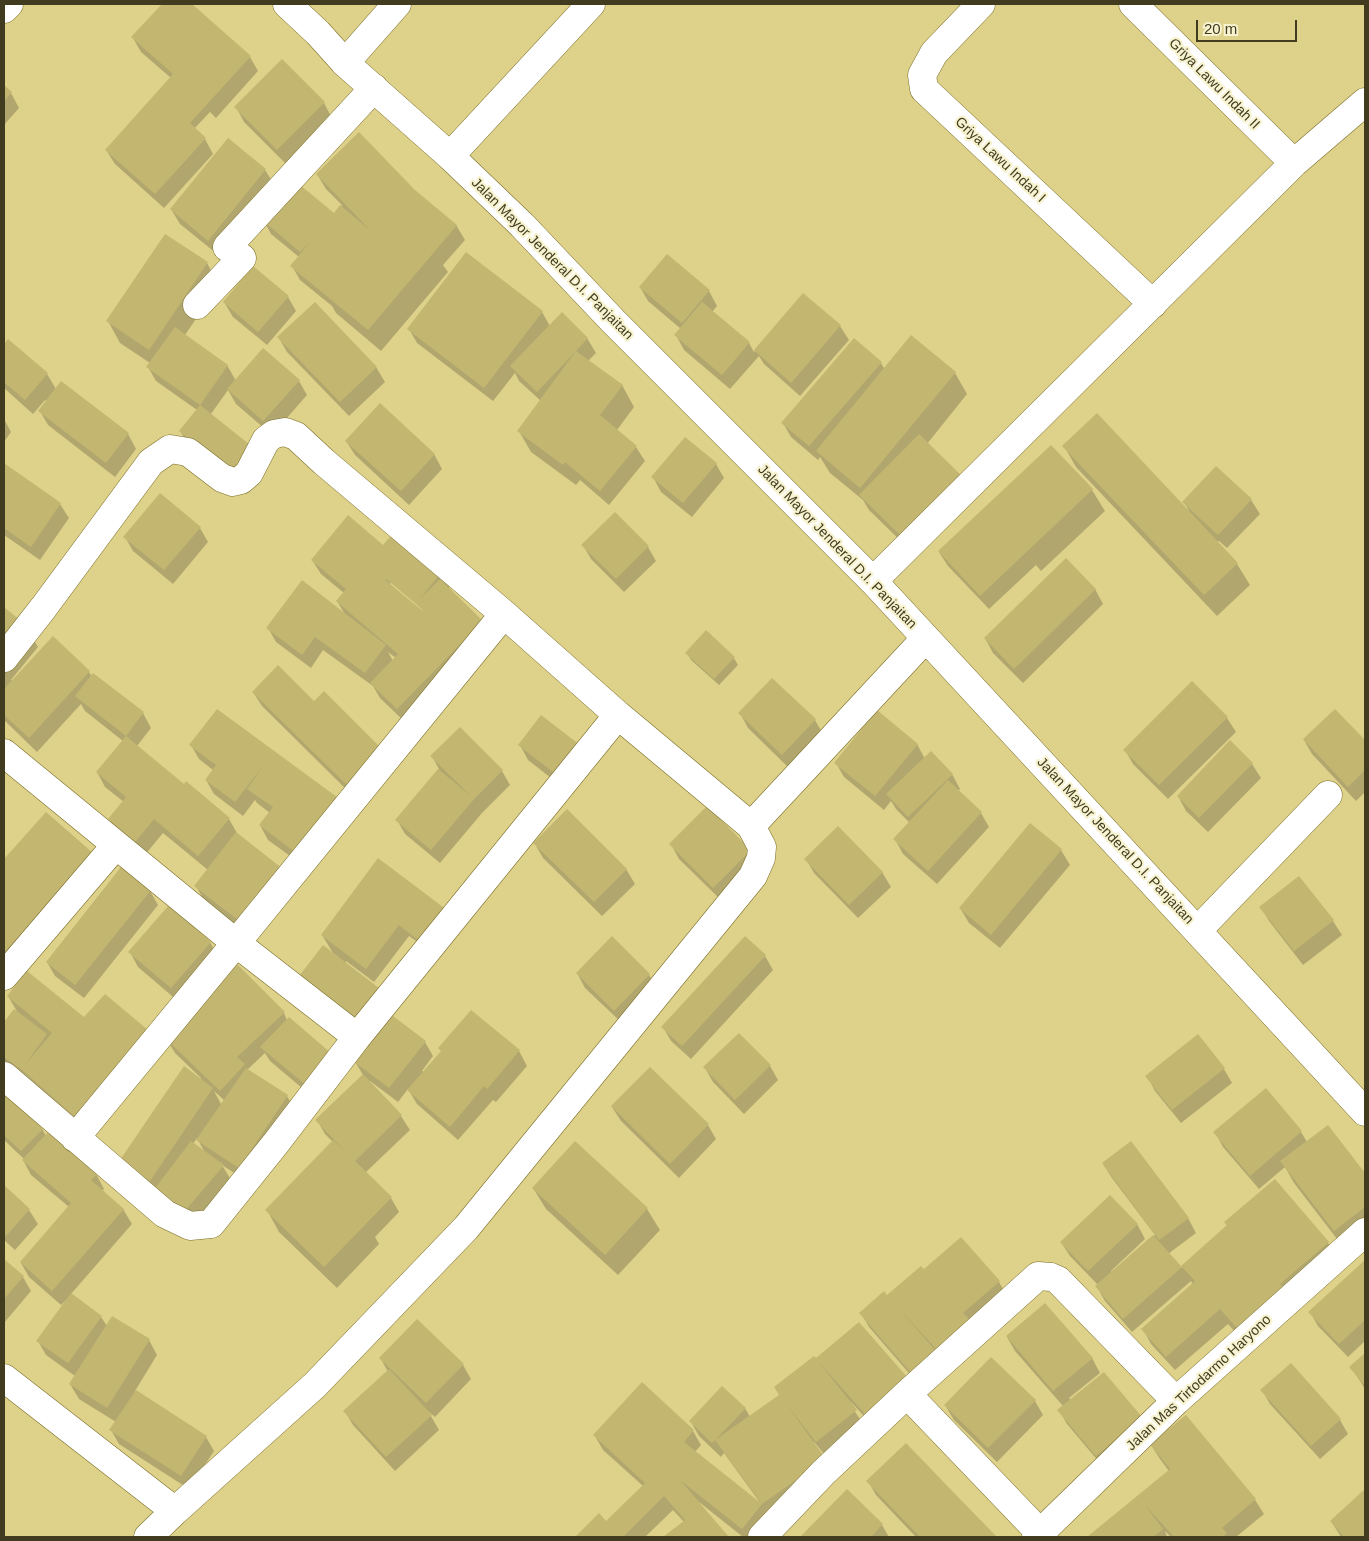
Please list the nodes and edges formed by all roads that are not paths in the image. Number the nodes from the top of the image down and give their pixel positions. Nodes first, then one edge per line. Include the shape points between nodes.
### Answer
1 (9, 4) edge
2 (287, 4) edge
3 (398, 4) edge
4 (590, 4) edge
5 (981, 4) edge
6 (1133, 4) edge
7 (4, 9) edge
8 (346, 63) junction
9 (374, 88) junction
10 (1365, 102) edge
11 (450, 156) junction
12 (1294, 164) junction
13 (1154, 304) junction
14 (197, 305) dead end
15 (873, 581) junction
16 (504, 614) junction
17 (925, 639) junction
18 (4, 658) edge
19 (618, 715) junction
20 (4, 753) edge
21 (1328, 795) dead end
22 (751, 826) junction
23 (116, 845) junction
24 (1198, 930) junction
25 (236, 943) junction
26 (4, 976) edge
27 (357, 1037) junction
28 (4, 1076) edge
29 (1365, 1112) edge
30 (75, 1138) junction
31 (1365, 1232) edge
32 (4, 1378) edge
33 (907, 1394) junction
34 (1176, 1401) junction
35 (175, 1510) junction
36 (1040, 1536) edge
37 (148, 1537) edge
38 (762, 1537) edge

1 - 7 street
2 - 8 street, Jalan Mayor Jenderal D.I. Panjaitan
3 - 8 street
4 - 11 street
5 - 13 street, Griya Lawu Indah I via 934,53 922,75 924,89
6 - 12 street, Griya Lawu Indah II
8 - 9 street, Jalan Mayor Jenderal D.I. Panjaitan
9 - 11 street, Jalan Mayor Jenderal D.I. Panjaitan
9 - 14 street via 227,247 242,258
10 - 12 street
11 - 15 street, Jalan Mayor Jenderal D.I. Panjaitan via 522,224 613,321
12 - 13 street
13 - 15 street
15 - 17 street, Jalan Mayor Jenderal D.I. Panjaitan
16 - 18 street via 296,436 285,432 266,440 249,473 233,482 222,478 188,452 170,449 151,462
16 - 19 street
16 - 25 street
17 - 22 street
17 - 24 street, Jalan Mayor Jenderal D.I. Panjaitan
19 - 22 street
19 - 27 street
20 - 23 street
21 - 24 street
22 - 35 street via 762,846 754,876 466,1228 314,1384
23 - 25 street
23 - 26 street
24 - 29 street, Jalan Mayor Jenderal D.I. Panjaitan
25 - 27 street
25 - 30 street
27 - 30 street via 211,1224 190,1226 165,1214
28 - 30 street
31 - 34 street, Jalan Mas Tirtodarmo Haryono
32 - 35 street
33 - 34 street via 1038,1276 1058,1280
33 - 36 street
33 - 38 street via 823,1473
34 - 36 street, Jalan Mas Tirtodarmo Haryono
35 - 37 street

